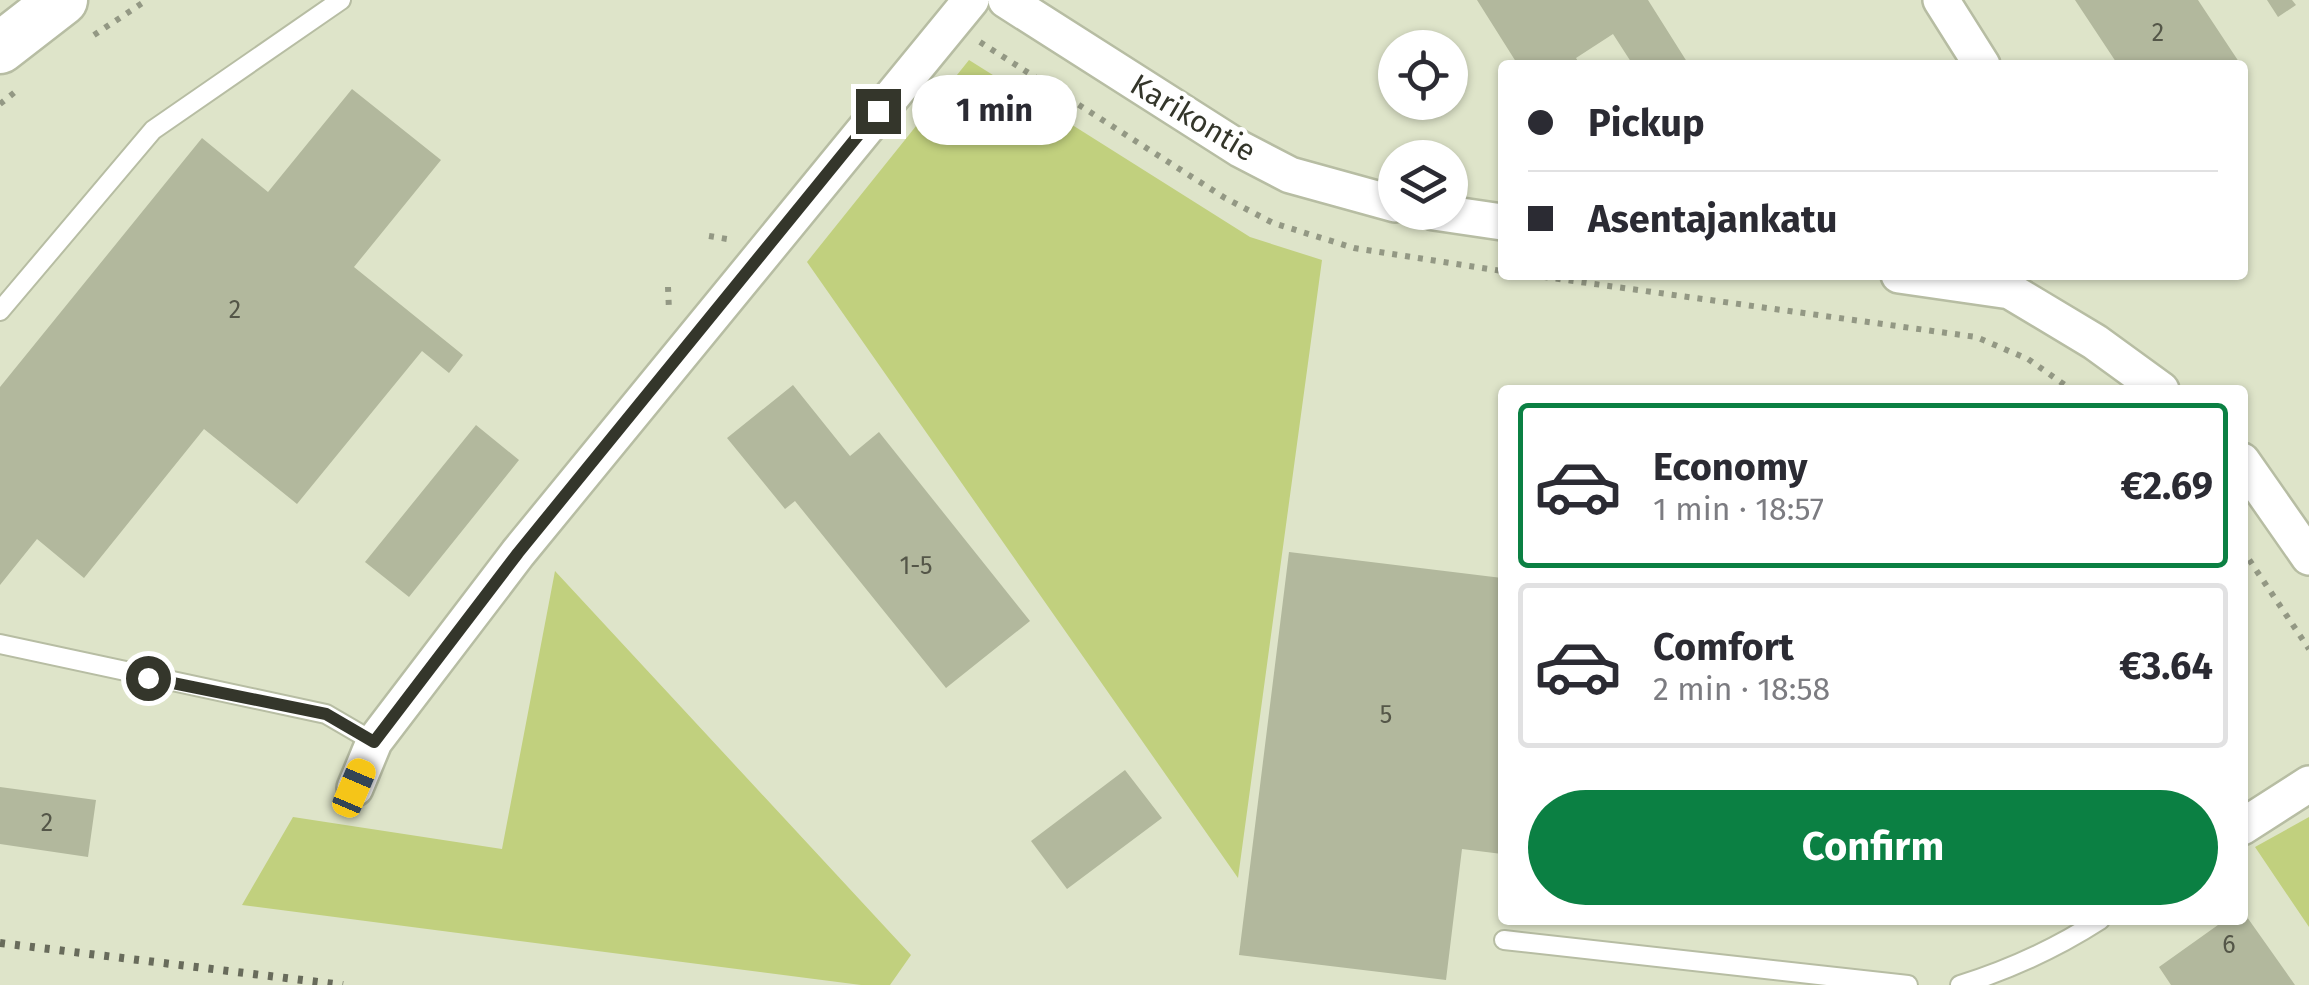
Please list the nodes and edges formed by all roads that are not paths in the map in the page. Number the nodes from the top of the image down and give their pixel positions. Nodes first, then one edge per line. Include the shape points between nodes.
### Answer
1 (62, 0) edge
2 (341, 0) edge
3 (971, 0) edge
4 (1940, 0) edge
5 (1009, 1) edge
6 (0, 48) edge
7 (1979, 60) edge
8 (1378, 200) edge
9 (1468, 217) edge
10 (1498, 221) edge
11 (1970, 280) edge
12 (2013, 283) edge
13 (0, 311) edge
14 (2154, 385) edge
15 (2248, 470) edge
16 (2309, 557) edge
17 (0, 644) edge
18 (374, 742) junction
19 (2309, 784) edge
20 (354, 788) dead end
21 (2248, 824) edge
22 (2091, 925) edge
23 (1504, 940) dead end
24 (1908, 985) edge
25 (1960, 985) edge

1 - 6 main road
2 - 13 lane via 153,130
3 - 18 street via 530,538
4 - 7 street
5 - 8 street, Karikontie via 1274,166
9 - 10 street
11 - 12 street
12 - 14 street
15 - 16 street
17 - 18 lane via 326,714
18 - 20 street
19 - 21 street
22 - 25 lane via 2025,963
23 - 24 lane

